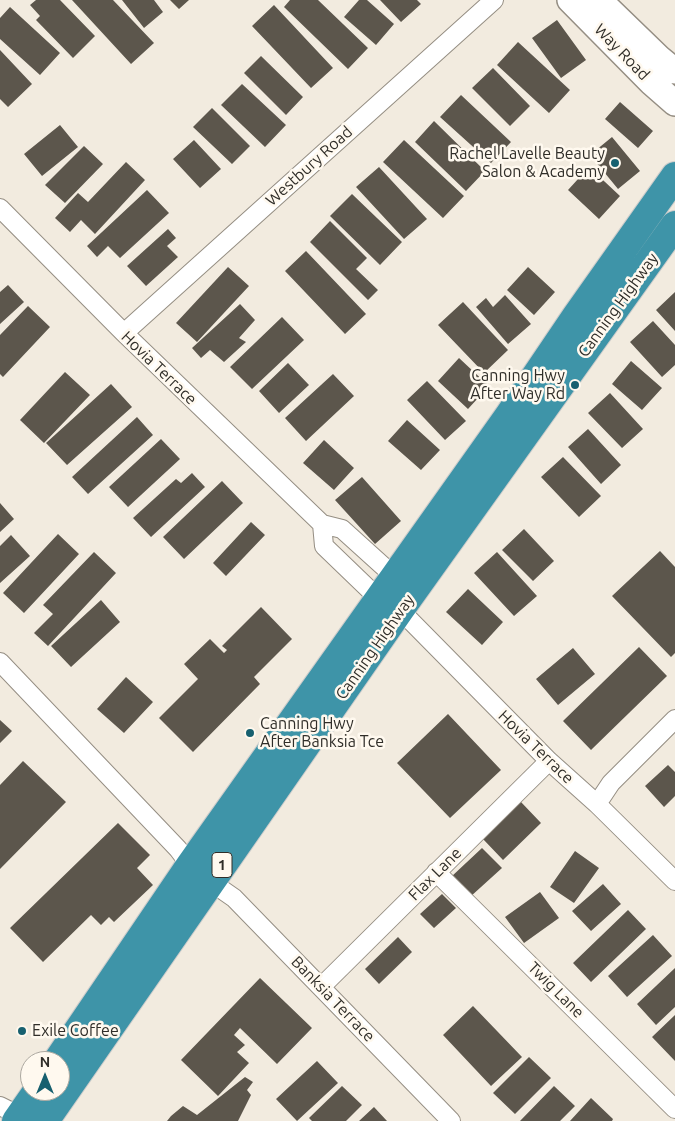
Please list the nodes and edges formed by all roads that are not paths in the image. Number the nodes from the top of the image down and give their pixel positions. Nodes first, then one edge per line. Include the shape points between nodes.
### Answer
1 (494, 0) edge
2 (570, 0) edge
3 (599, 0) edge
4 (675, 71) edge
5 (675, 103) edge
6 (675, 176) edge
7 (0, 208) edge
8 (675, 225) edge
9 (124, 333) junction
10 (322, 524) junction
11 (394, 576) junction
12 (389, 605) junction
13 (0, 662) edge
14 (675, 719) edge
15 (548, 761) junction
16 (597, 804) junction
17 (190, 865) junction
18 (436, 872) junction
19 (211, 882) junction
20 (675, 882) edge
21 (321, 987) junction
22 (64, 1051) edge
23 (30, 1101) edge
24 (675, 1109) edge
25 (20, 1116) edge
26 (452, 1121) edge

1 - 9 street, Westbury Road
2 - 5 main road, Way Road
3 - 4 main road, Way Road
6 - 11 highway, Canning Highway / 1
7 - 9 street, Hovia Terrace
8 - 12 highway, Canning Highway / 1
9 - 10 street, Hovia Terrace
10 - 11 street, Hovia Terrace via 342,529
10 - 12 street, Hovia Terrace via 324,546
11 - 12 highway, Canning Highway / 1
12 - 15 street, Hovia Terrace
12 - 17 highway, Canning Highway / 1
12 - 19 highway, Canning Highway / 1
13 - 17 street
14 - 16 street via 611,784
15 - 16 street, Hovia Terrace
15 - 18 street, Flax Lane
16 - 20 street, Hovia Terrace
17 - 22 highway, Canning Highway / 1
18 - 21 street, Flax Lane
18 - 24 street, Twig Lane
19 - 21 street, Banksia Terrace via 234,898
19 - 25 highway, Canning Highway / 1
21 - 26 street, Banksia Terrace
23 - 25 highway, Canning Highway / 1

